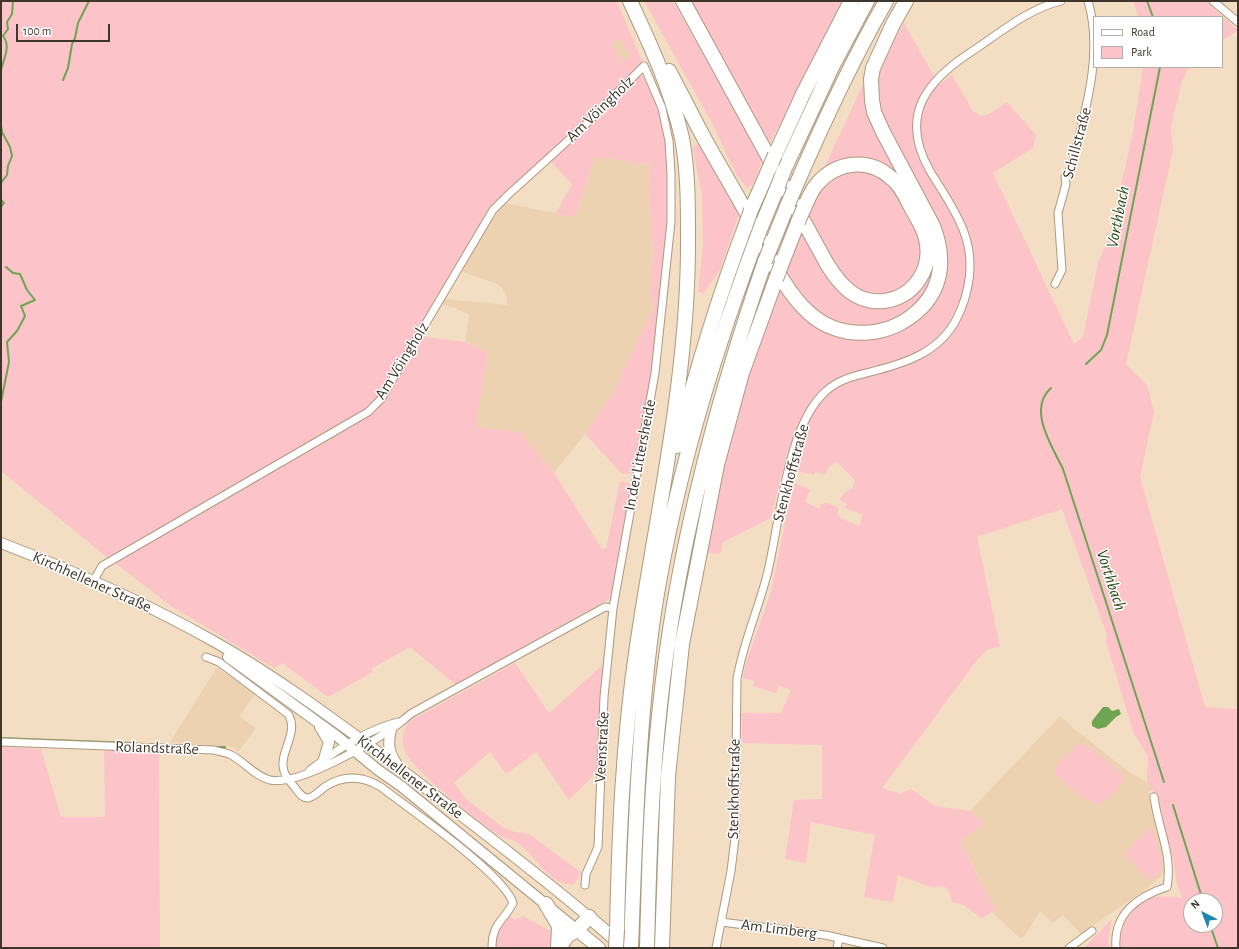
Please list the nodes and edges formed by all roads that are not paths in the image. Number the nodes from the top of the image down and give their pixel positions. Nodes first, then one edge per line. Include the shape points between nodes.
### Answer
1 (682, 1) edge
2 (850, 1) edge
3 (867, 1) edge
4 (886, 1) edge
5 (906, 1) edge
6 (1061, 1) edge
7 (1088, 1) edge
8 (1213, 1) edge
9 (632, 5) edge
10 (1238, 22) edge
11 (644, 66) joint
12 (770, 154) junction
13 (1055, 284) dead end
14 (702, 469) junction
15 (1, 542) edge
16 (698, 552) junction
17 (94, 580) junction
18 (644, 599) junction
19 (613, 608) junction
20 (182, 625) junction
21 (206, 657) dead end
22 (401, 721) junction
23 (317, 722) junction
24 (391, 729) junction
25 (363, 741) junction
26 (1, 742) edge
27 (351, 748) junction
28 (324, 759) junction
29 (400, 768) junction
30 (304, 774) junction
31 (288, 780) junction
32 (1154, 797) dead end
33 (584, 885) dead end
34 (546, 904) junction
35 (589, 917) junction
36 (721, 922) junction
37 (577, 930) junction
38 (1092, 931) dead end
39 (839, 938) junction
40 (629, 946) edge
41 (492, 948) edge
42 (558, 948) edge
43 (569, 948) edge
44 (599, 948) edge
45 (616, 948) edge
46 (647, 948) edge
47 (662, 948) edge
48 (716, 948) edge
49 (837, 948) edge
50 (883, 948) edge
51 (1070, 948) edge
52 (1116, 948) edge

1 - 12 highway
2 - 12 highway
3 - 40 highway, bridge via 832,67 784,170 761,227 711,371 686,462 654,619 640,756
4 - 14 highway, bridge via 838,92 765,261 733,356
5 - 9 highway via 873,68 872,100 874,112 883,132 936,232 941,251 940,273 932,294 915,314 891,328 866,333 829,326 798,302 782,278
6 - 36 street, Stenkhoffstraße via 1035,10 956,62 936,78 920,106 917,132 920,150 960,222 970,253 968,291 955,321 926,352 894,366 840,381 827,390 811,408 804,421 781,499 767,574 736,679 735,838
7 - 13 street, Schillstraße via 1092,18 1092,73 1089,96 1071,168 1065,177 1066,184 1058,213 1062,270
8 - 10 street
9 - 18 highway via 673,102 682,141 688,222 684,337
11 - 17 street, Am Vöingholz via 586,125 493,210 381,399 368,412 102,566
11 - 19 street, In der Littersheide via 662,108 669,141 671,222 655,373
12 - 16 highway, bridge via 827,264 835,278 848,291 868,300 888,300 906,294 921,278 927,260 926,239 922,226 902,190 890,176 882,171 855,164 836,169 817,185 804,208 798,222 740,380 716,465
12 - 18 highway, bridge via 769,169 751,210 713,318 692,389 675,454
14 - 16 highway
14 - 46 highway via 682,563 660,706 649,864
15 - 17 main road, Kirchhellener Straße
16 - 47 highway via 682,644 673,717 668,776
17 - 20 main road, Kirchhellener Straße
18 - 45 highway, bridge via 624,753
19 - 22 street via 605,607
19 - 33 street, Veenstraße via 604,697 598,847
20 - 23 main road, Kirchhellener Straße
20 - 25 main road, Kirchhellener Straße via 214,641 273,678
21 - 31 street via 219,662 288,714 292,720 283,769
22 - 24 street
22 - 25 street via 387,725
23 - 27 main road, Kirchhellener Straße
23 - 28 main road via 329,742
24 - 25 street
24 - 29 main road via 390,751
25 - 27 street
25 - 29 main road, Kirchhellener Straße
26 - 31 street, Rolandstraße via 214,750 230,754 257,775 270,780
27 - 28 street, Rolandstraße
27 - 30 street, Rolandstraße via 318,770
27 - 34 main road, Kirchhellener Straße via 402,786
28 - 30 street, Rolandstraße
29 - 35 main road, Kirchhellener Straße
30 - 31 street, Rolandstraße
31 - 41 street, Kirchhellener Straße via 306,798 315,796 326,786 340,780 355,778 374,783 488,871 511,897 513,903 496,927
32 - 52 street via 1169,858 1167,887 1152,892 1129,907 1120,922
34 - 37 main road, Kirchhellener Straße
34 - 42 highway via 559,926
35 - 37 highway
35 - 40 main road, Kirchhellener Straße
36 - 39 street, Am Limberg
36 - 48 street, Stenkhoffstraße
37 - 42 highway via 567,936
37 - 43 highway
37 - 44 main road, Kirchhellener Straße
38 - 51 street
39 - 49 street
39 - 50 street, Am Limberg

